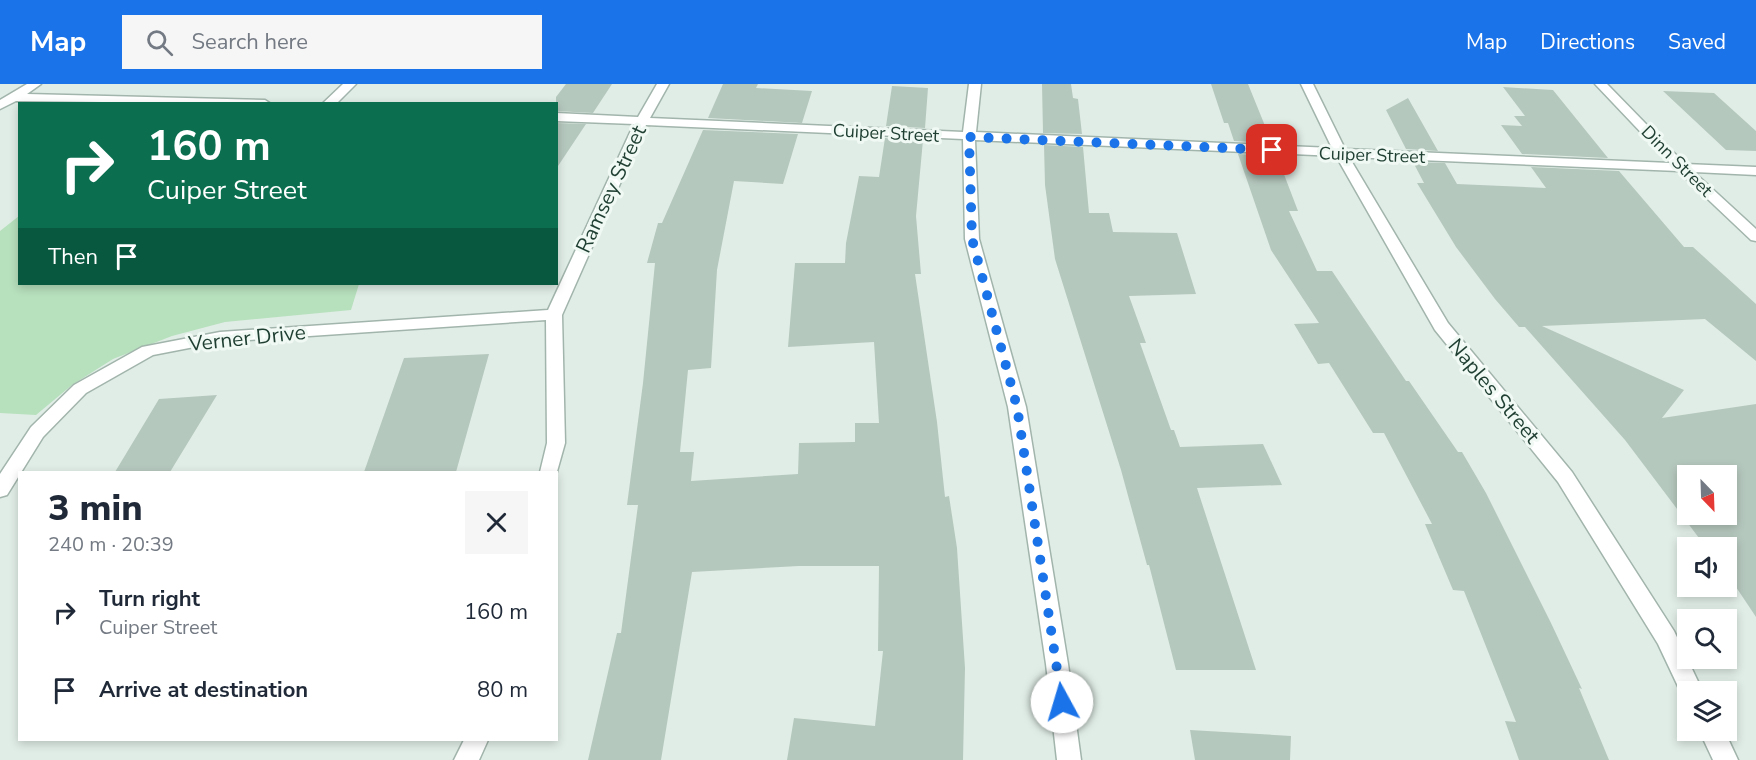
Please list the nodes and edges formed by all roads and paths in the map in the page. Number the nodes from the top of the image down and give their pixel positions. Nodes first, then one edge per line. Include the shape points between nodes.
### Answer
1 (35, 84) edge
2 (350, 84) edge
3 (663, 84) edge
4 (975, 84) edge
5 (1307, 84) edge
6 (1600, 84) edge
7 (14, 97) junction
8 (194, 102) edge
9 (330, 102) edge
10 (0, 105) edge
11 (558, 117) edge
12 (642, 121) junction
13 (969, 137) junction
14 (1341, 154) junction
15 (1682, 168) junction
16 (1756, 171) edge
17 (1756, 237) edge
18 (554, 315) junction
19 (549, 471) edge
20 (0, 490) edge
21 (1687, 681) edge
22 (476, 741) edge
23 (1716, 741) edge
24 (466, 760) edge
25 (1069, 760) edge
26 (1726, 760) edge

1 - 7 street
2 - 9 street
3 - 12 street, Ramsey Street
4 - 13 street
5 - 14 street, Naples Street
6 - 15 street, Dinn Street
7 - 8 street
7 - 10 street
11 - 12 street, Cuiper Street
12 - 13 street, Cuiper Street
12 - 18 street, Ramsey Street
13 - 14 street, Cuiper Street
13 - 25 street via 972,239 1017,407 1058,664
14 - 15 street, Cuiper Street
14 - 21 street, Naples Street via 1441,326 1565,477 1666,639
15 - 16 street, Cuiper Street
15 - 17 street, Dinn Street
18 - 19 street, Ramsey Street via 556,443
18 - 20 street, Verner Drive via 220,337 148,351 80,389 37,432
22 - 24 street
23 - 26 street

